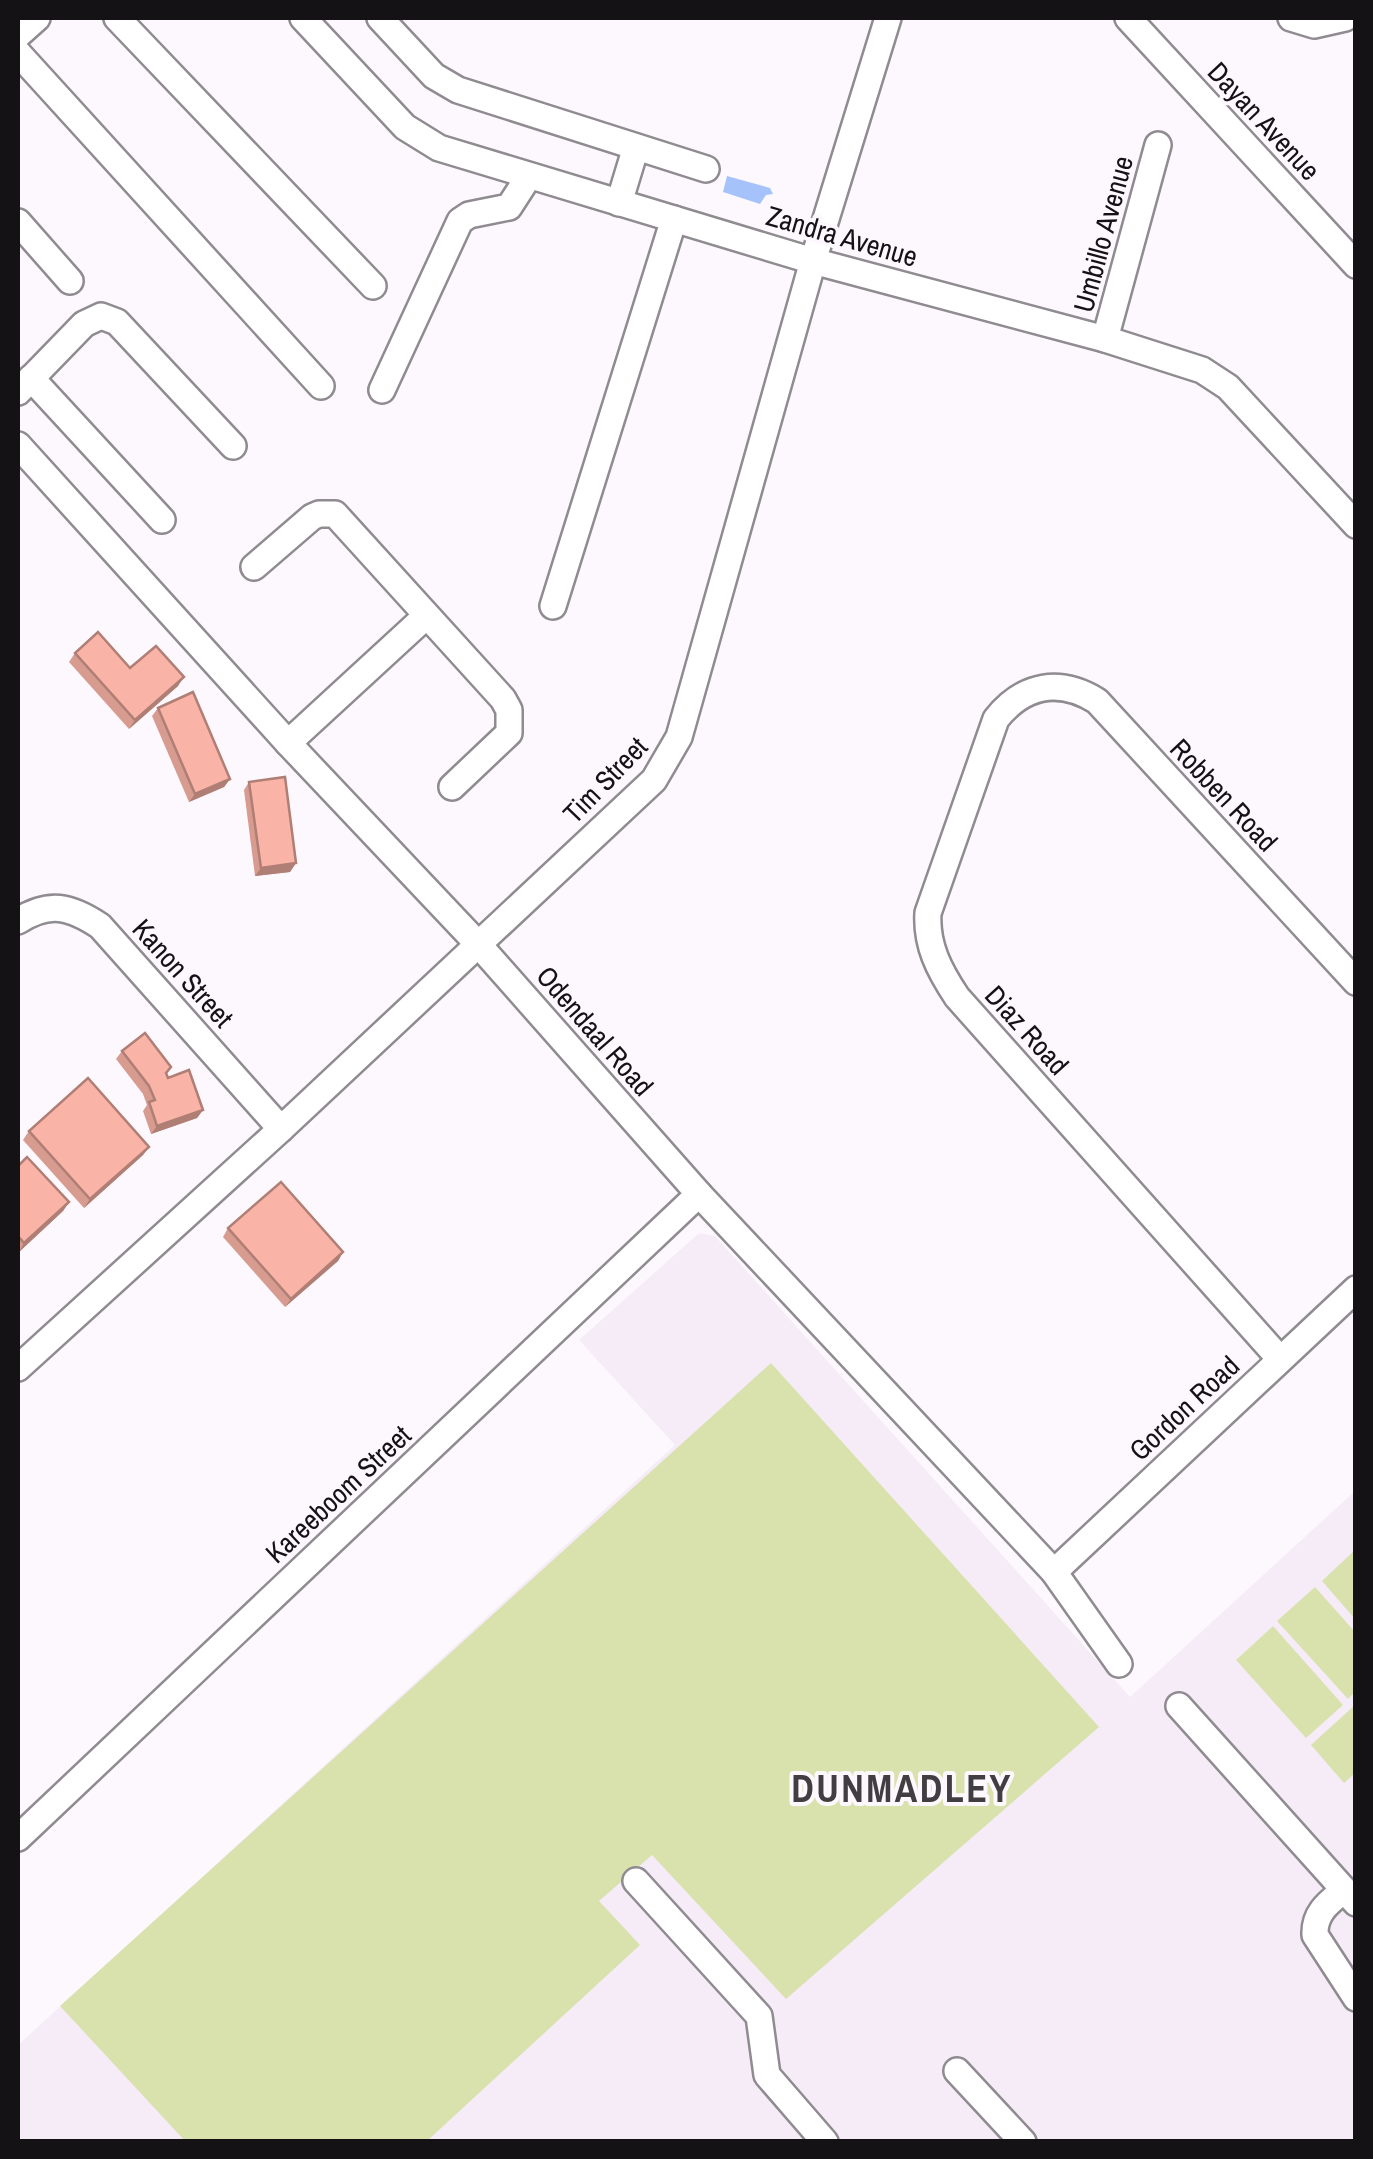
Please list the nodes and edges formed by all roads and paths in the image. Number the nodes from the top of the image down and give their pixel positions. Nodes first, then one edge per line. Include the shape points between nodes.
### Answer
1 (37, 18) edge
2 (117, 18) edge
3 (303, 18) edge
4 (380, 18) edge
5 (888, 18) edge
6 (1128, 18) edge
7 (1290, 18) edge
8 (1345, 18) edge
9 (18, 35) edge
10 (18, 53) edge
11 (1158, 146) dead end
12 (636, 147) junction
13 (706, 169) dead end
14 (529, 176) junction
15 (619, 203) junction
16 (674, 219) junction
17 (18, 222) edge
18 (812, 260) junction
19 (1356, 265) edge
20 (70, 281) dead end
21 (373, 286) dead end
22 (1105, 339) junction
23 (24, 385) edge
24 (321, 386) dead end
25 (382, 390) dead end
26 (18, 445) edge
27 (233, 446) dead end
28 (162, 520) dead end
29 (1356, 525) edge
30 (254, 567) dead end
31 (552, 606) dead end
32 (425, 616) junction
33 (1030, 691) joint
34 (288, 744) junction
35 (452, 787) dead end
36 (18, 920) edge
37 (478, 944) junction
38 (1356, 982) edge
39 (281, 1128) junction
40 (699, 1194) junction
41 (1356, 1289) edge
42 (1280, 1359) junction
43 (18, 1368) edge
44 (1054, 1572) junction
45 (1119, 1664) dead end
46 (1179, 1706) dead end
47 (18, 1838) edge
48 (636, 1880) dead end
49 (1350, 1897) edge
50 (1356, 1998) edge
51 (957, 2071) dead end
52 (825, 2142) edge
53 (1023, 2142) edge

1 - 9 street
2 - 21 street
3 - 14 street, Zandra Avenue via 422,140
4 - 12 street via 434,76 458,90
5 - 18 street, Tim Street
6 - 19 street, Dayan Avenue
7 - 8 street via 1314,25
10 - 24 street
11 - 22 street, Umbillo Avenue
12 - 13 street
12 - 15 street
14 - 15 street, Zandra Avenue
14 - 25 street via 509,206 460,221
15 - 16 street, Zandra Avenue
16 - 18 street, Zandra Avenue
16 - 31 street
17 - 20 street
18 - 22 street, Zandra Avenue
18 - 37 street, Tim Street via 671,755 654,780
22 - 29 street, Zandra Avenue via 1202,370 1228,387
23 - 27 street via 84,324 109,318
23 - 28 street
26 - 34 street, Odendaal Road
30 - 32 street via 312,518 335,514
32 - 34 street
32 - 35 street via 509,710 502,743
33 - 38 street, Robben Road via 1078,689 1097,701
33 - 42 street, Diaz Road via 996,719 928,913 936,960 956,997
34 - 37 street, Odendaal Road
36 - 39 street, Kanon Street via 54,906 76,910 100,926
37 - 39 street, Tim Street
37 - 40 street, Odendaal Road
39 - 43 street, Tim Street
40 - 44 street, Odendaal Road
40 - 47 street, Kareeboom Street
41 - 42 street, Gordon Road
42 - 44 street, Gordon Road
44 - 45 street, Odendaal Road
46 - 49 street
48 - 52 street via 760,2016 767,2074
49 - 50 street via 1314,1922 1315,1935
51 - 53 street

